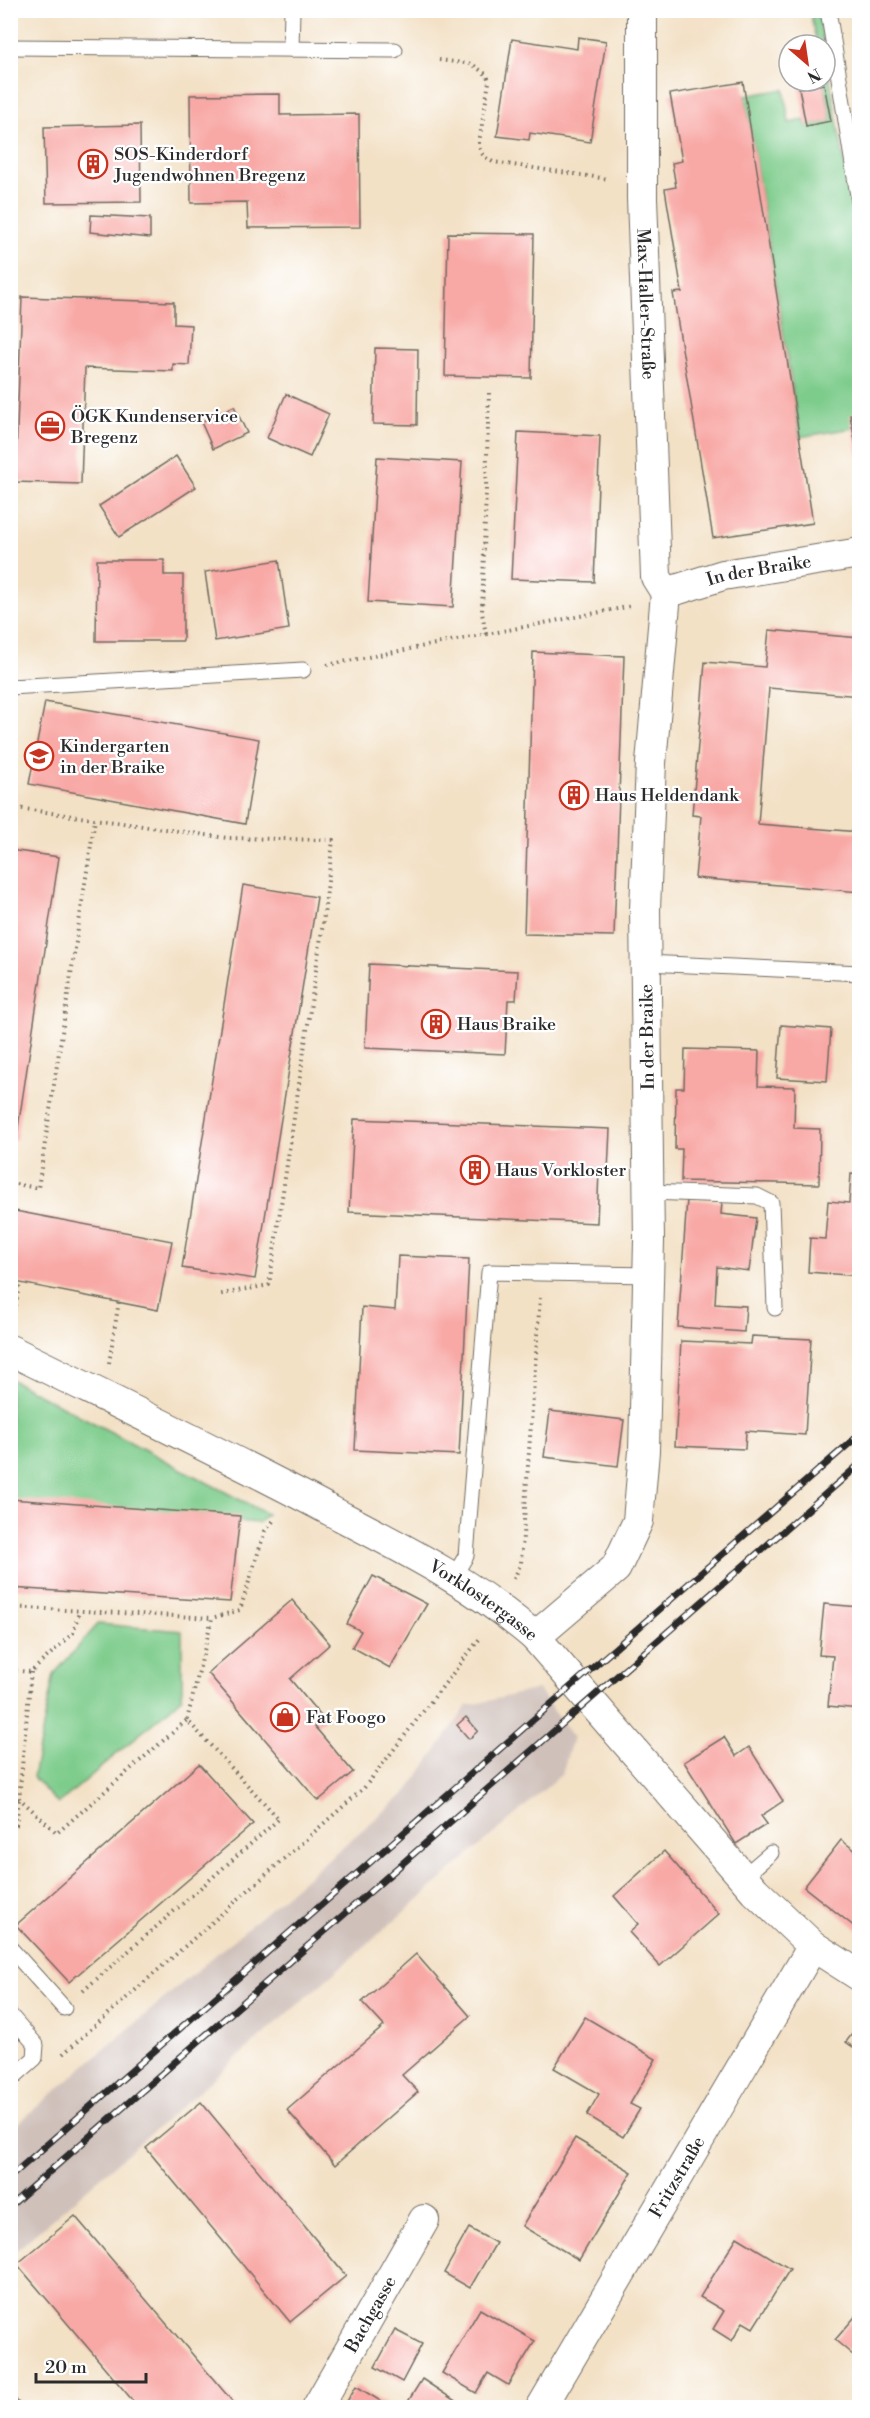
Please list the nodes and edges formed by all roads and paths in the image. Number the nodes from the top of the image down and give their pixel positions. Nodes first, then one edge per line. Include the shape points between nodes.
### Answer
1 (291, 10) edge
2 (642, 10) edge
3 (828, 10) edge
4 (10, 47) edge
5 (291, 49) junction
6 (395, 50) dead end
7 (439, 60) dead end
8 (642, 179) junction
9 (860, 208) edge
10 (489, 392) dead end
11 (860, 553) edge
12 (666, 593) junction
13 (486, 634) junction
14 (303, 670) joint
15 (10, 687) edge
16 (10, 807) edge
17 (95, 819) junction
18 (646, 963) junction
19 (860, 973) edge
20 (10, 1183) edge
21 (649, 1192) junction
22 (542, 1272) junction
23 (649, 1275) junction
24 (20, 1283) dead end
25 (217, 1295) dead end
26 (119, 1301) dead end
27 (775, 1308) dead end
28 (11, 1336) edge
29 (104, 1396) junction
30 (296, 1492) junction
31 (454, 1576) junction
32 (10, 1607) edge
33 (502, 1609) junction
34 (79, 1612) junction
35 (212, 1618) junction
36 (535, 1637) junction
37 (10, 1670) edge
38 (31, 1672) junction
39 (187, 1720) junction
40 (19, 1798) junction
41 (10, 1827) edge
42 (771, 1853) dead end
43 (743, 1877) junction
44 (813, 1946) junction
45 (10, 1948) edge
46 (860, 1976) edge
47 (64, 2007) joint
48 (10, 2015) edge
49 (55, 2061) dead end
50 (10, 2080) edge
51 (424, 2220) dead end
52 (317, 2408) edge
53 (541, 2408) edge

1 - 5 lane
2 - 8 street, Max-Haller-Straße
3 - 9 lane
4 - 5 lane
5 - 6 lane
7 - 8 path via 472,64 487,75 479,142 479,151 485,158 624,181
8 - 12 street, Max-Haller-Straße via 656,577
10 - 13 path via 482,613
11 - 12 street, In der Braike via 723,575
12 - 13 path via 634,606
12 - 18 street, In der Braike via 651,763
13 - 14 path
14 - 15 lane
16 - 17 path
17 - 20 path via 38,1188
17 - 25 path via 227,838 333,840 269,1285
18 - 19 lane
18 - 21 street, In der Braike
21 - 23 street, In der Braike
21 - 27 lane via 757,1196 771,1203
22 - 23 lane
22 - 31 lane via 489,1272 466,1556
22 - 33 path via 521,1563
23 - 36 street, In der Braike via 638,1521 616,1568
24 - 28 path
26 - 29 path
28 - 29 street, Vorklostergasse
29 - 30 street, Vorklostergasse
30 - 31 street, Vorklostergasse
30 - 35 path via 266,1531 240,1610
31 - 33 street, Vorklostergasse
32 - 34 path
33 - 36 street, Vorklostergasse
33 - 49 path via 364,1788
34 - 35 path
34 - 38 path via 73,1633
35 - 39 path
36 - 43 street, Vorklostergasse
37 - 38 path
38 - 40 path
39 - 40 path via 57,1833
39 - 47 path via 279,1819
40 - 41 path via 16,1824
42 - 43 lane
43 - 44 street, Vorklostergasse
44 - 46 street, Vorklostergasse
44 - 53 street, Fritzstraße
45 - 47 lane
48 - 50 lane via 36,2045 36,2058
51 - 52 street, Bachgasse

